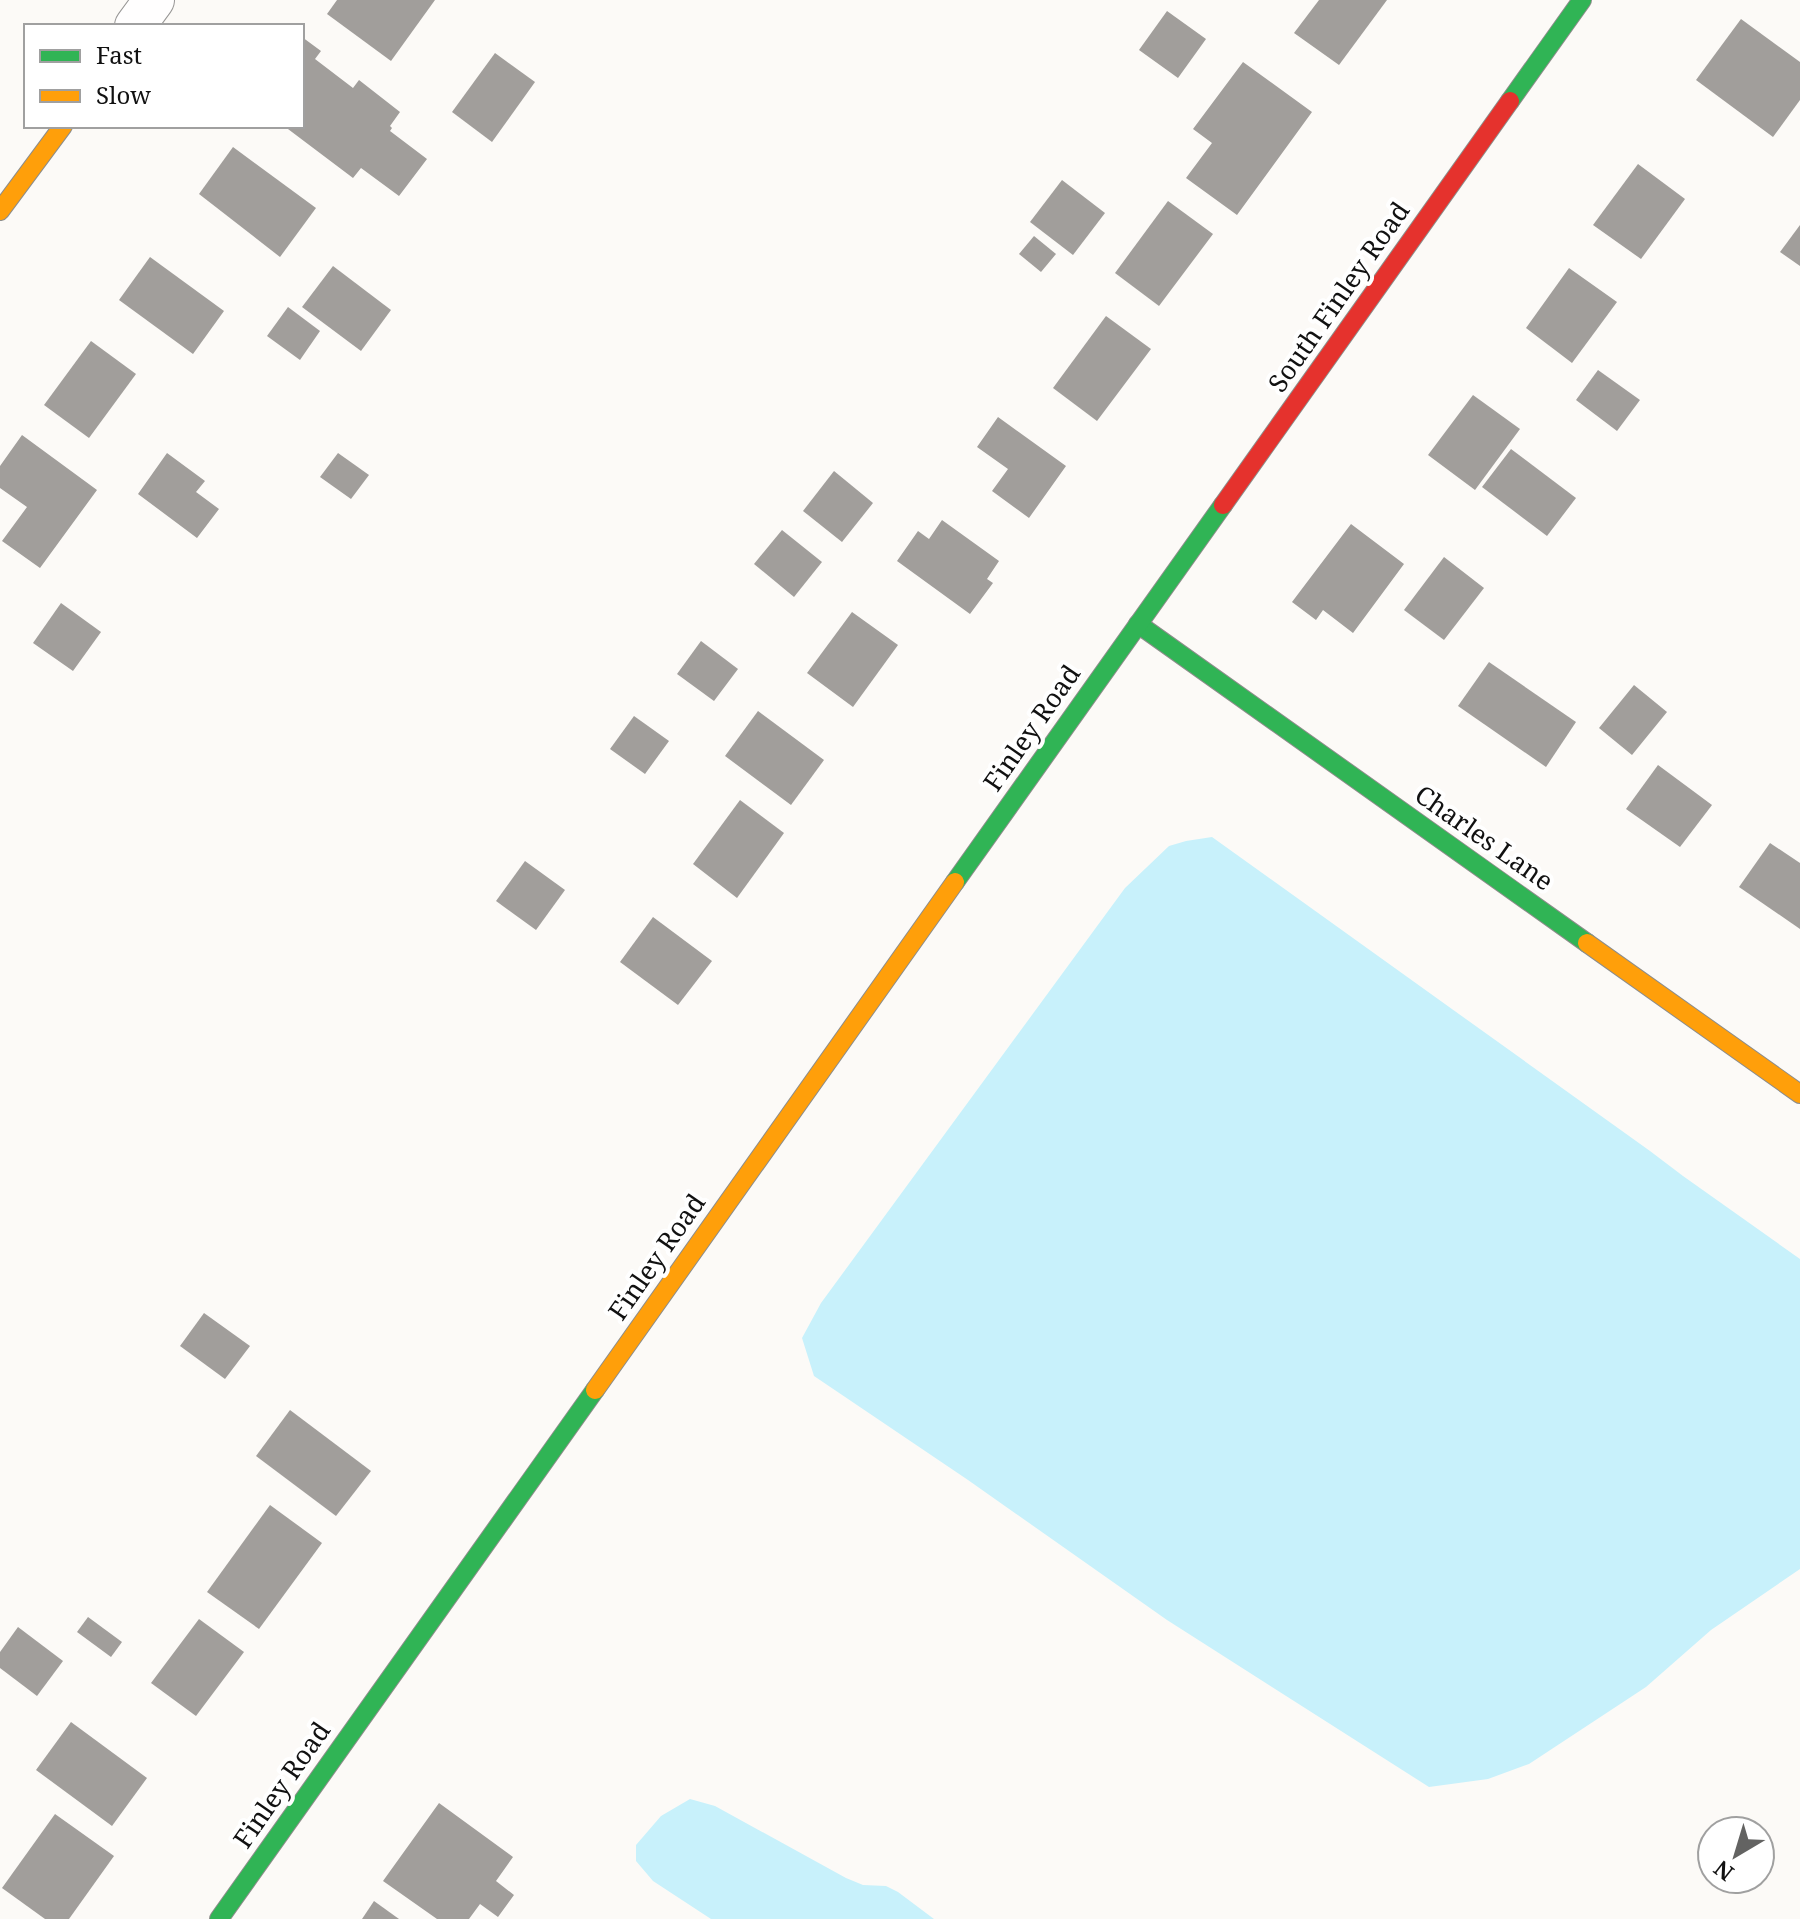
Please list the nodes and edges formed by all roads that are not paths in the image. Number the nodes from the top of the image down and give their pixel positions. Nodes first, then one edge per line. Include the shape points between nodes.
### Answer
1 (154, 0) edge
2 (1582, 0) edge
3 (136, 24) edge
4 (62, 128) edge
5 (0, 211) edge
6 (1138, 624) junction
7 (1800, 1094) edge
8 (219, 1919) edge

1 - 3 street
2 - 6 main road, South Finley Road
4 - 5 main road
6 - 7 main road, Charles Lane
6 - 8 main road, Finley Road

